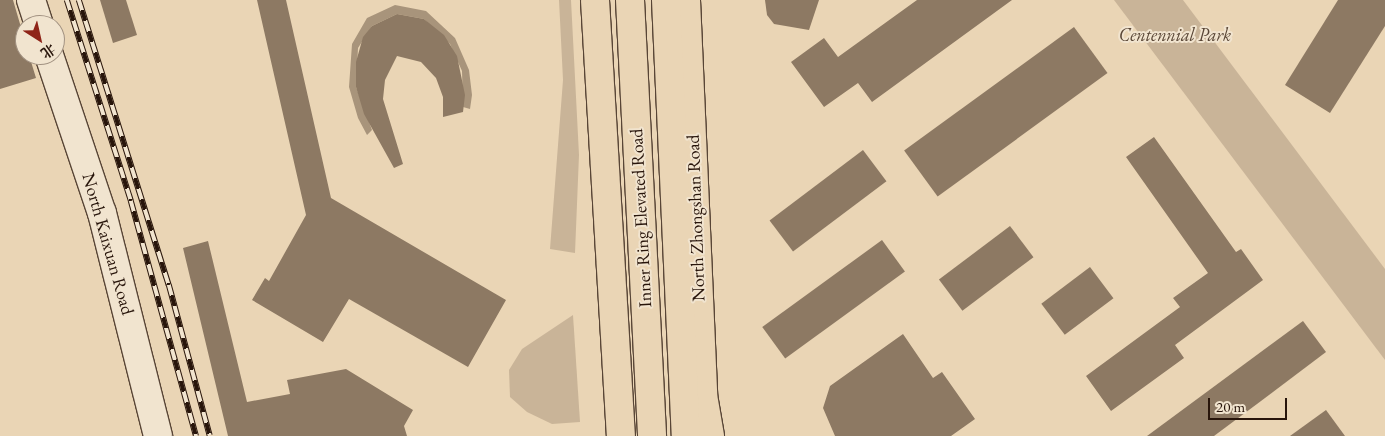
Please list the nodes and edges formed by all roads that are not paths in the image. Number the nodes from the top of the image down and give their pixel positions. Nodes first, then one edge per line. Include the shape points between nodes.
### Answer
1 (31, 0) edge
2 (595, 0) edge
3 (630, 0) edge
4 (666, 0) edge
5 (676, 0) edge
6 (686, 0) edge
7 (36, 15) edge
8 (52, 65) edge
9 (671, 102) junction
10 (158, 436) edge
11 (621, 436) edge
12 (652, 436) edge
13 (686, 436) edge
14 (710, 436) edge

1 - 7 street
2 - 11 main road
3 - 12 main road, Inner Ring Elevated Road
4 - 9 main road, Inner Ring Elevated Road
5 - 9 main road
6 - 14 main road, North Zhongshan Road via 703,395
8 - 10 street, North Kaixuan Road via 102,213
9 - 13 main road, Inner Ring Elevated Road

